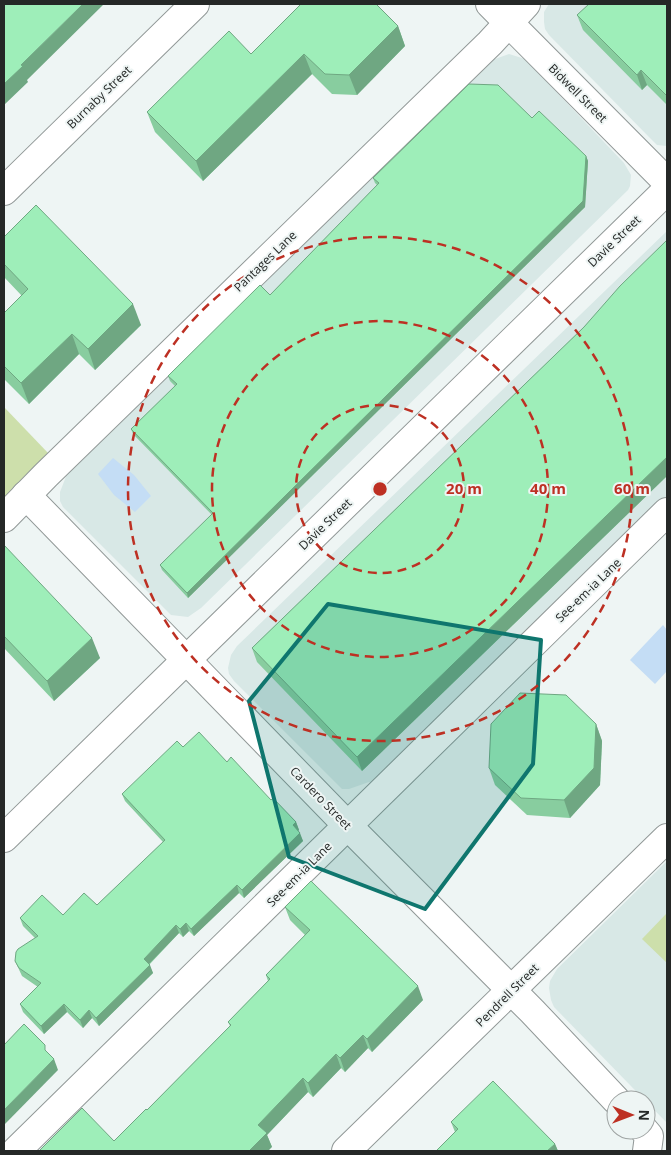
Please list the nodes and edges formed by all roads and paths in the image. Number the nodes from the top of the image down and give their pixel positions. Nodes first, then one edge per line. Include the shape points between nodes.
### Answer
1 (195, 4) edge
2 (508, 10) edge
3 (667, 182) edge
4 (667, 190) edge
5 (4, 191) edge
6 (26, 495) junction
7 (667, 512) edge
8 (4, 518) edge
9 (186, 660) junction
10 (348, 826) junction
11 (4, 838) edge
12 (667, 838) edge
13 (512, 990) junction
14 (607, 1090) edge
15 (16, 1151) edge
16 (346, 1151) edge

1 - 5 street, Burnaby Street
2 - 3 street, Bidwell Street
2 - 6 street, Pantages Lane via 490,43
4 - 9 street, Davie Street
6 - 8 street, Pantages Lane
6 - 9 street, Cardero Street
7 - 10 street, See-em-ia Lane
9 - 10 street, Cardero Street
9 - 11 street, Davie Street
10 - 13 street, Cardero Street
10 - 15 street, See-em-ia Lane
12 - 13 street, Pendrell Street
13 - 14 street, Cardero Street
13 - 16 street, Pendrell Street

